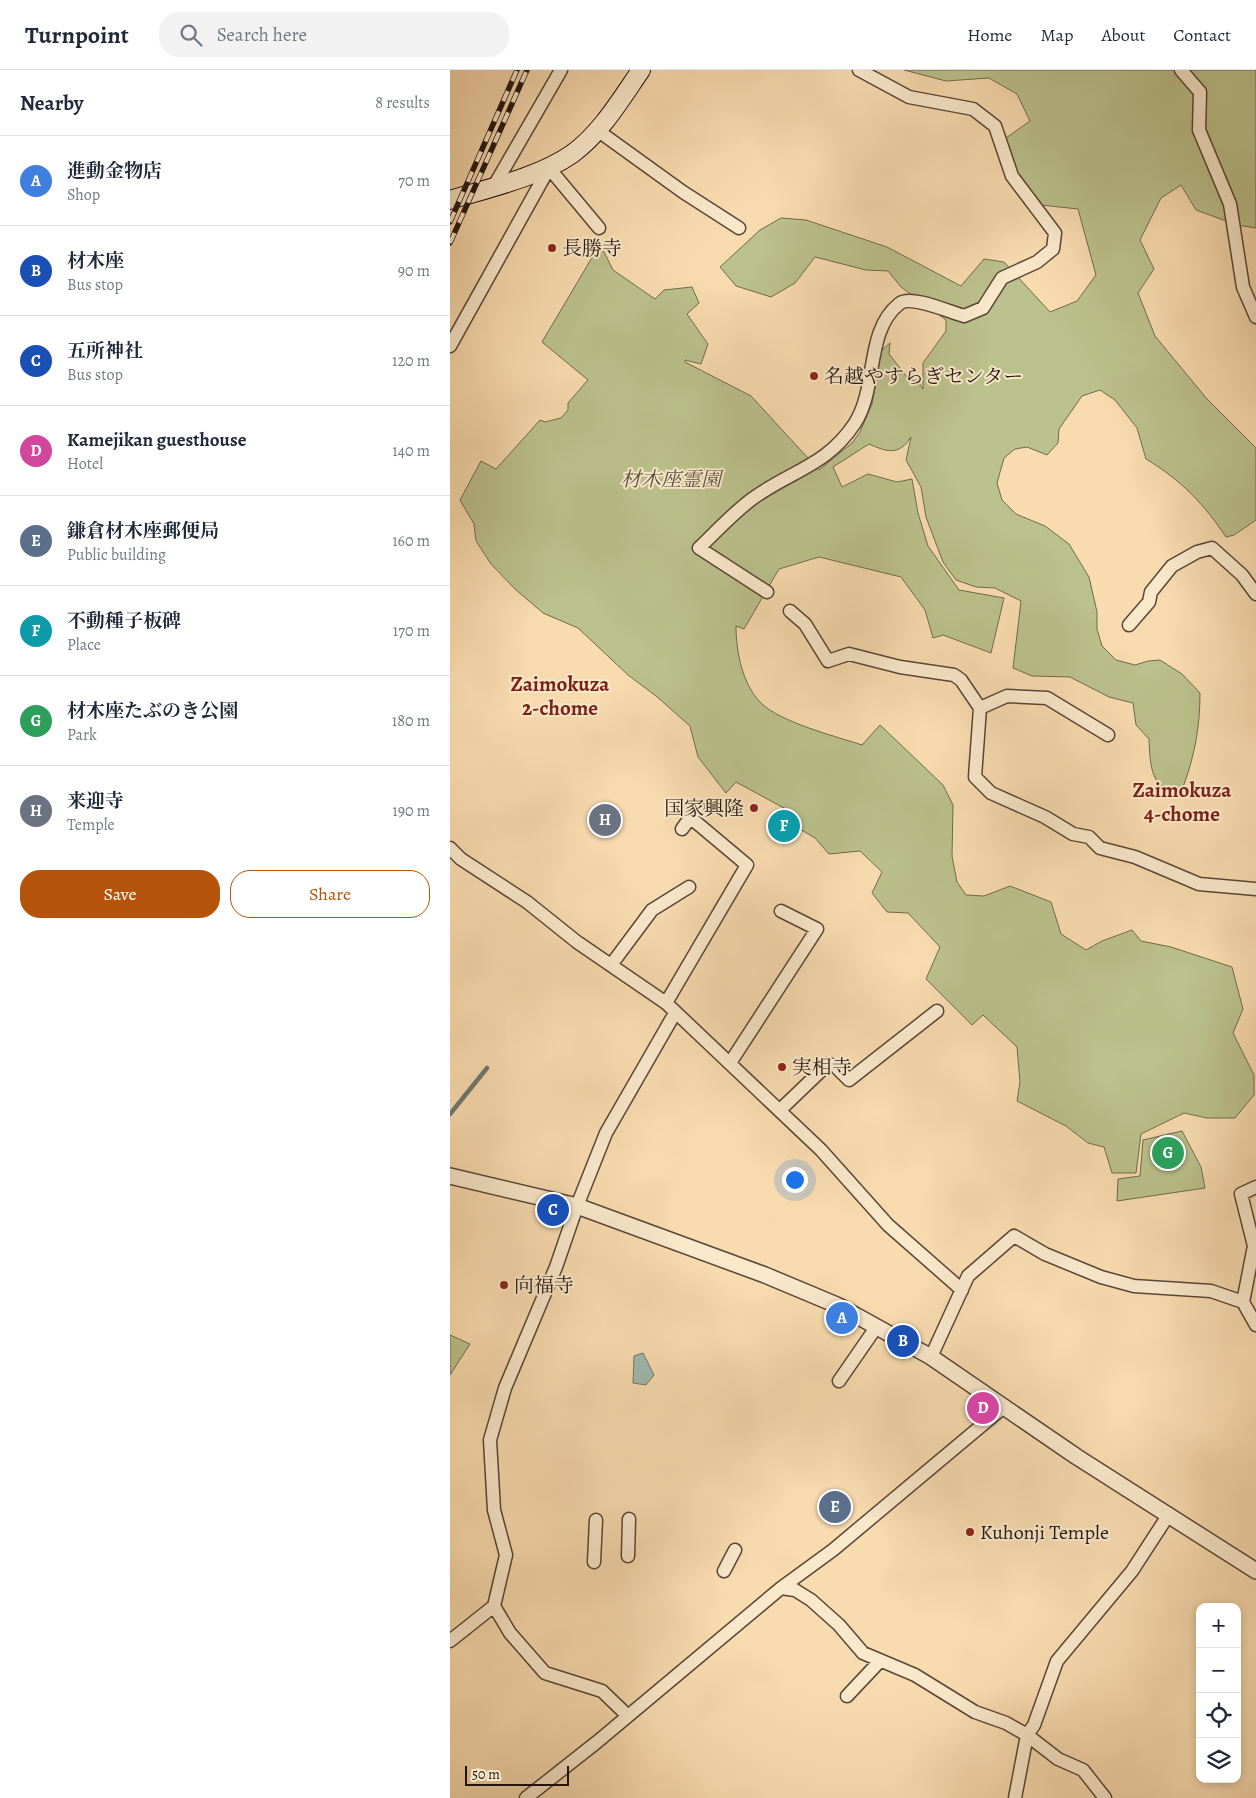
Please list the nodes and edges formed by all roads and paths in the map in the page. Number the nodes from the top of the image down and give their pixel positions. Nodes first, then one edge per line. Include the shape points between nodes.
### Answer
1 (561, 70) edge
2 (640, 70) edge
3 (860, 70) edge
4 (1182, 70) edge
5 (597, 130) junction
6 (549, 168) junction
7 (494, 186) junction
8 (450, 200) edge
9 (599, 228) dead end
10 (739, 228) dead end
11 (1256, 317) edge
12 (450, 346) edge
13 (768, 592) dead end
14 (1256, 594) edge
15 (790, 611) dead end
16 (1129, 624) dead end
17 (980, 708) junction
18 (1108, 735) dead end
19 (682, 829) dead end
20 (450, 848) edge
21 (689, 886) dead end
22 (1256, 889) edge
23 (781, 911) dead end
24 (611, 965) junction
25 (671, 1008) junction
26 (937, 1011) dead end
27 (730, 1063) junction
28 (780, 1110) junction
29 (450, 1176) edge
30 (1256, 1187) edge
31 (577, 1206) junction
32 (962, 1290) junction
33 (1243, 1302) junction
34 (1256, 1325) edge
35 (876, 1326) junction
36 (931, 1357) junction
37 (840, 1381) dead end
38 (1005, 1406) junction
39 (1170, 1514) junction
40 (629, 1519) dead end
41 (596, 1520) dead end
42 (735, 1550) dead end
43 (628, 1556) dead end
44 (594, 1562) dead end
45 (724, 1571) dead end
46 (1256, 1571) edge
47 (781, 1588) junction
48 (494, 1606) junction
49 (450, 1641) edge
50 (880, 1661) junction
51 (847, 1696) dead end
52 (627, 1715) junction
53 (1028, 1735) junction
54 (526, 1798) edge
55 (1015, 1798) edge
56 (1105, 1798) edge

1 - 7 street
2 - 5 main road
3 - 13 street via 909,97 973,109 995,126 1012,176 1055,233 1053,249 1037,262 1002,278 983,308 964,316 911,300 900,303 881,325 865,400 855,423 826,457 752,499 699,548
4 - 11 street via 1200,92 1199,130 1230,204 1243,288
5 - 6 main road via 574,153
5 - 10 street
6 - 7 main road
6 - 9 street
6 - 12 street
7 - 8 main road
14 - 16 street via 1242,575 1212,548 1197,552 1172,566 1151,592 1149,602
15 - 17 street via 805,624 828,661 849,654 900,667 954,675 962,680
17 - 18 street via 1007,696 1047,698
17 - 22 street via 976,777 991,793 1045,817 1073,834 1089,837 1100,848 1135,857 1199,884
19 - 25 street via 694,812 746,865
20 - 24 street
21 - 24 street via 652,910
23 - 27 street via 817,929
24 - 25 street
25 - 27 street
25 - 31 street via 606,1133
26 - 28 street via 849,1080 835,1066 828,1064
27 - 28 street
28 - 32 street via 821,1150 888,1225
29 - 31 street
30 - 33 street via 1242,1194 1254,1246
31 - 35 street via 807,1291
31 - 48 street via 556,1267 505,1388 490,1440 494,1510 506,1555
32 - 33 street via 968,1276 1014,1236 1045,1254 1101,1277 1134,1286 1211,1291
32 - 36 street
33 - 34 street
35 - 36 street
35 - 37 street
36 - 38 street
38 - 39 street via 1077,1457
38 - 47 street via 833,1550
39 - 46 street
39 - 53 street via 1132,1571 1057,1661
40 - 43 street
41 - 44 street
42 - 45 street
47 - 50 street via 795,1590 811,1600 863,1653
47 - 52 street
48 - 49 street
48 - 52 street via 510,1633 545,1673 602,1691
50 - 51 street
50 - 53 street via 915,1675 975,1712
52 - 54 street
53 - 55 street
53 - 56 street via 1058,1759 1083,1770

